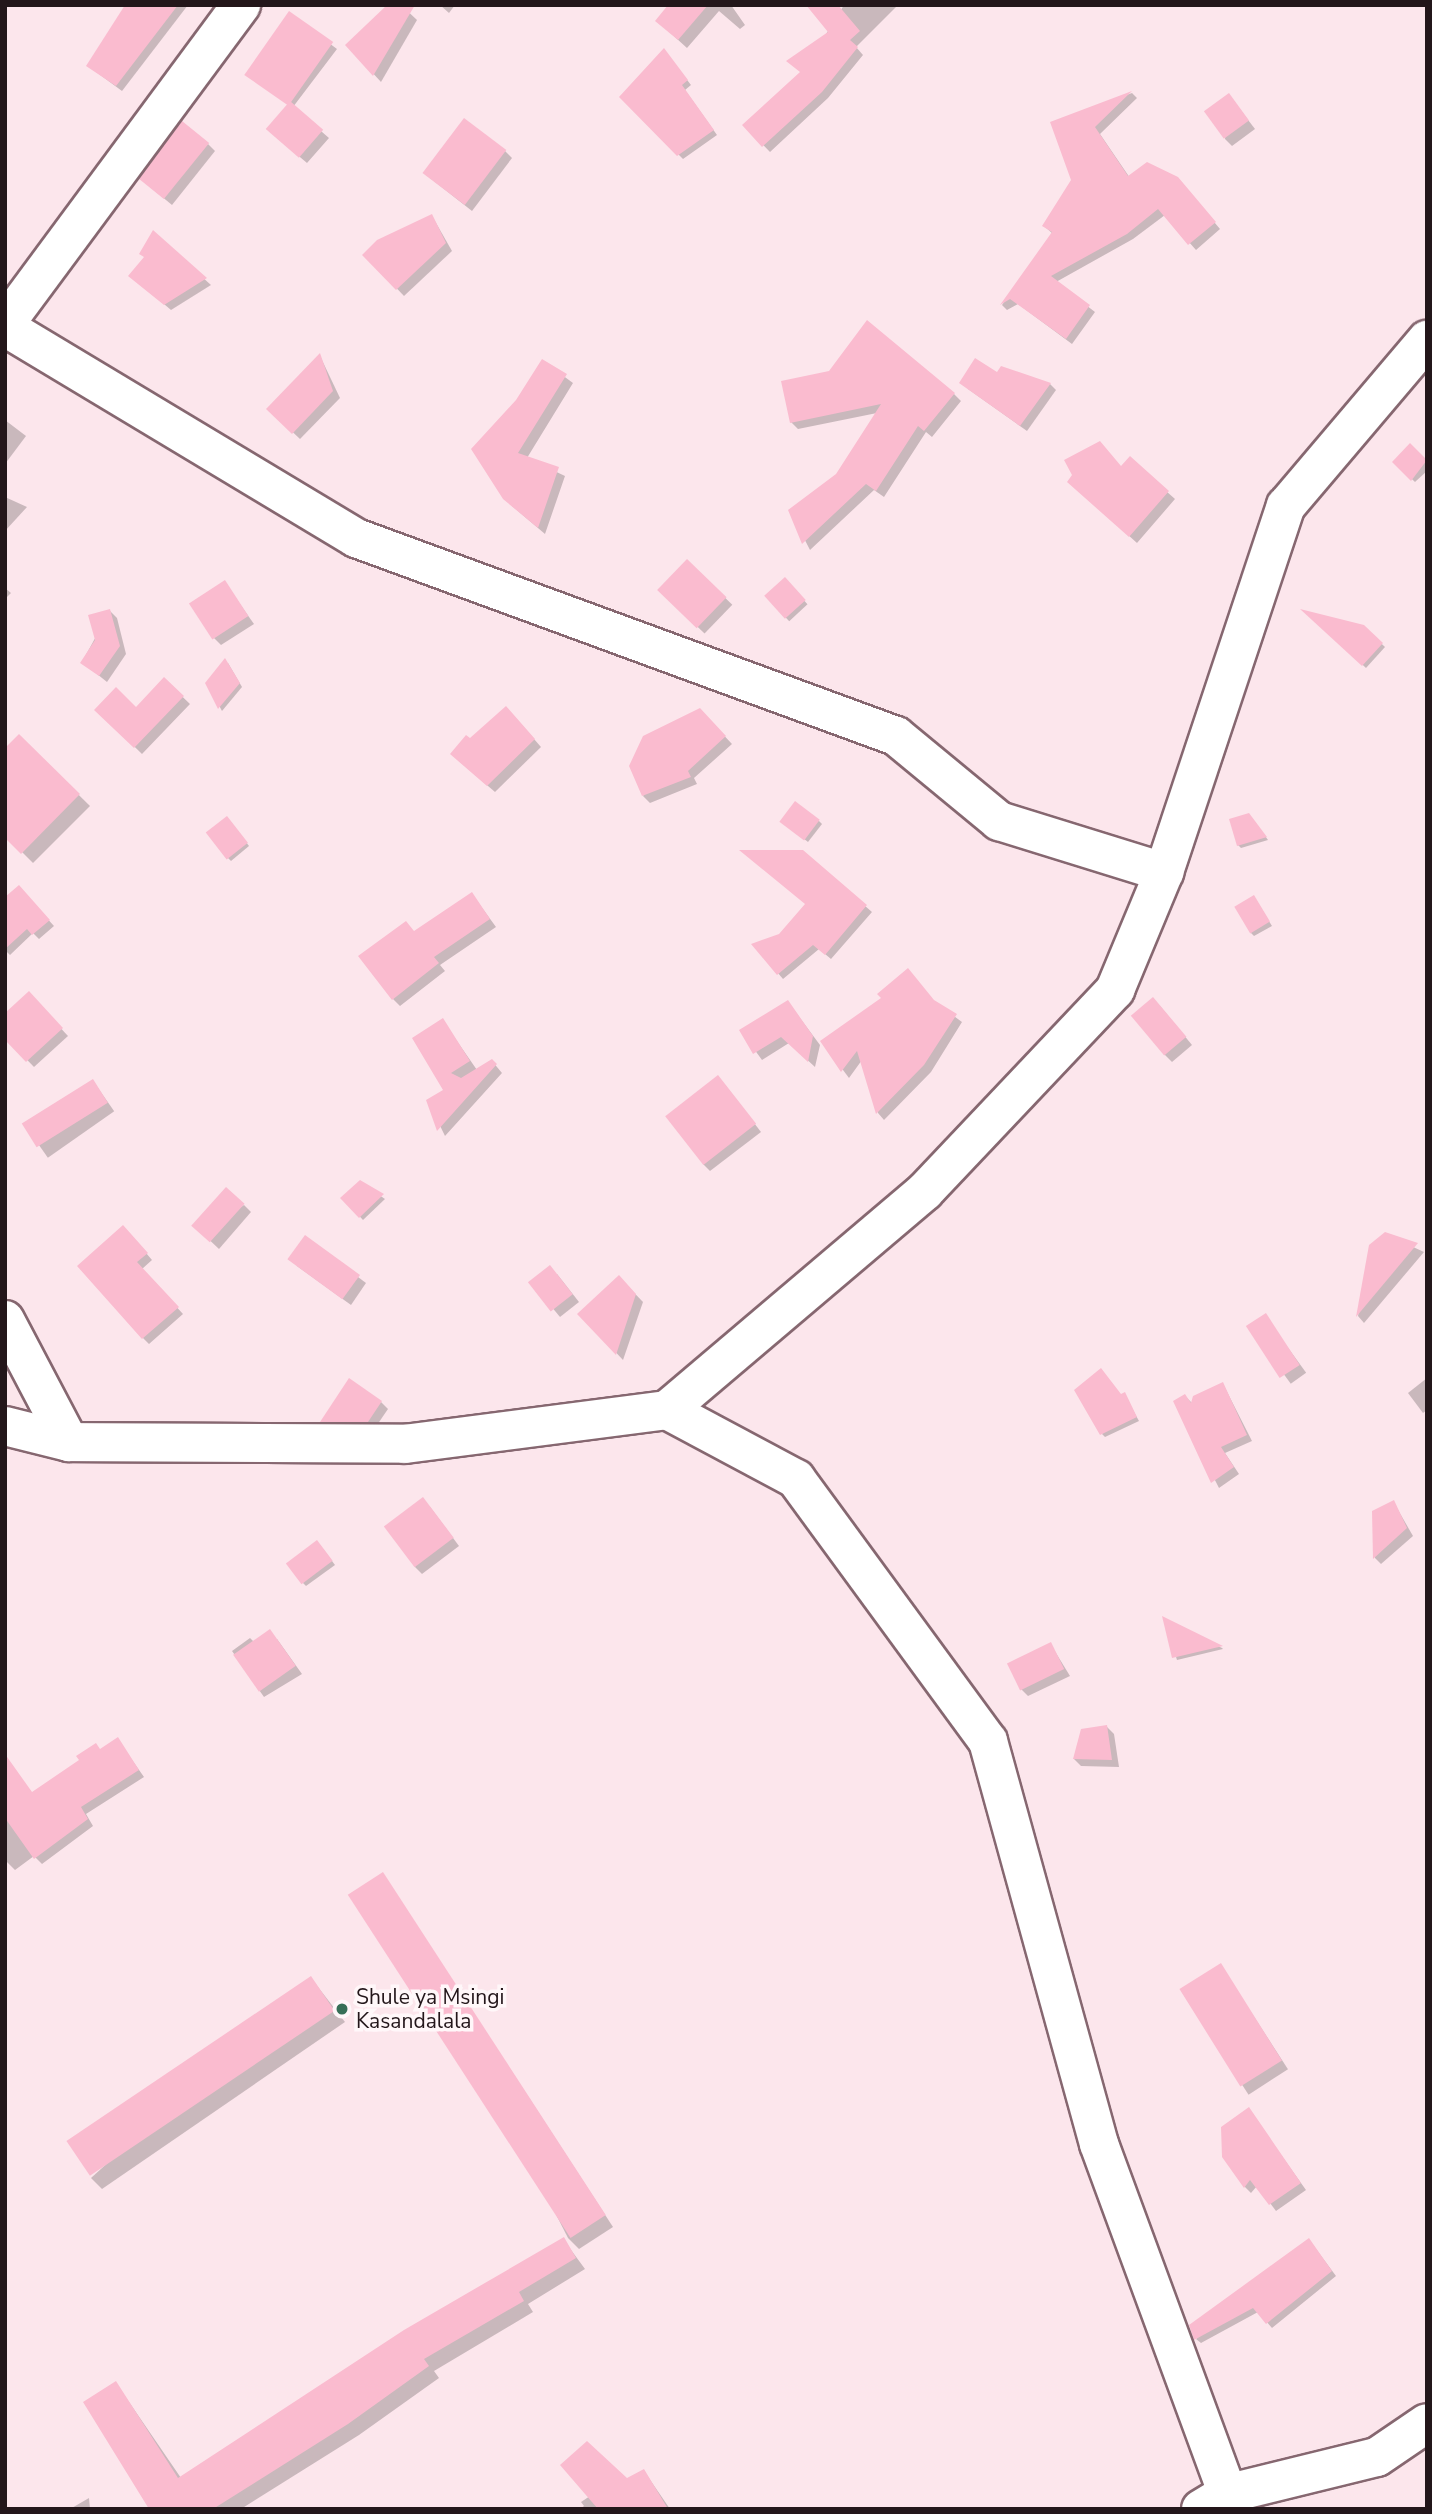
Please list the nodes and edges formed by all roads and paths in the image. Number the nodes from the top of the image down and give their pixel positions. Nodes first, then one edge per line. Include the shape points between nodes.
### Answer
1 (241, 5) edge
2 (5, 325) edge
3 (1427, 340) edge
4 (1164, 872) junction
5 (5, 1320) edge
6 (667, 1410) junction
7 (5, 1426) edge
8 (69, 1442) junction
9 (1427, 2423) edge
10 (1220, 2504) edge

1 - 2 street
2 - 4 street via 356,538 896,736 999,821
3 - 4 street via 1286,506
4 - 6 street via 1115,990 925,1191
5 - 8 street
6 - 8 street via 405,1444
6 - 10 street via 796,1479 988,1741 1099,2144
7 - 8 street
9 - 10 street via 1377,2457

